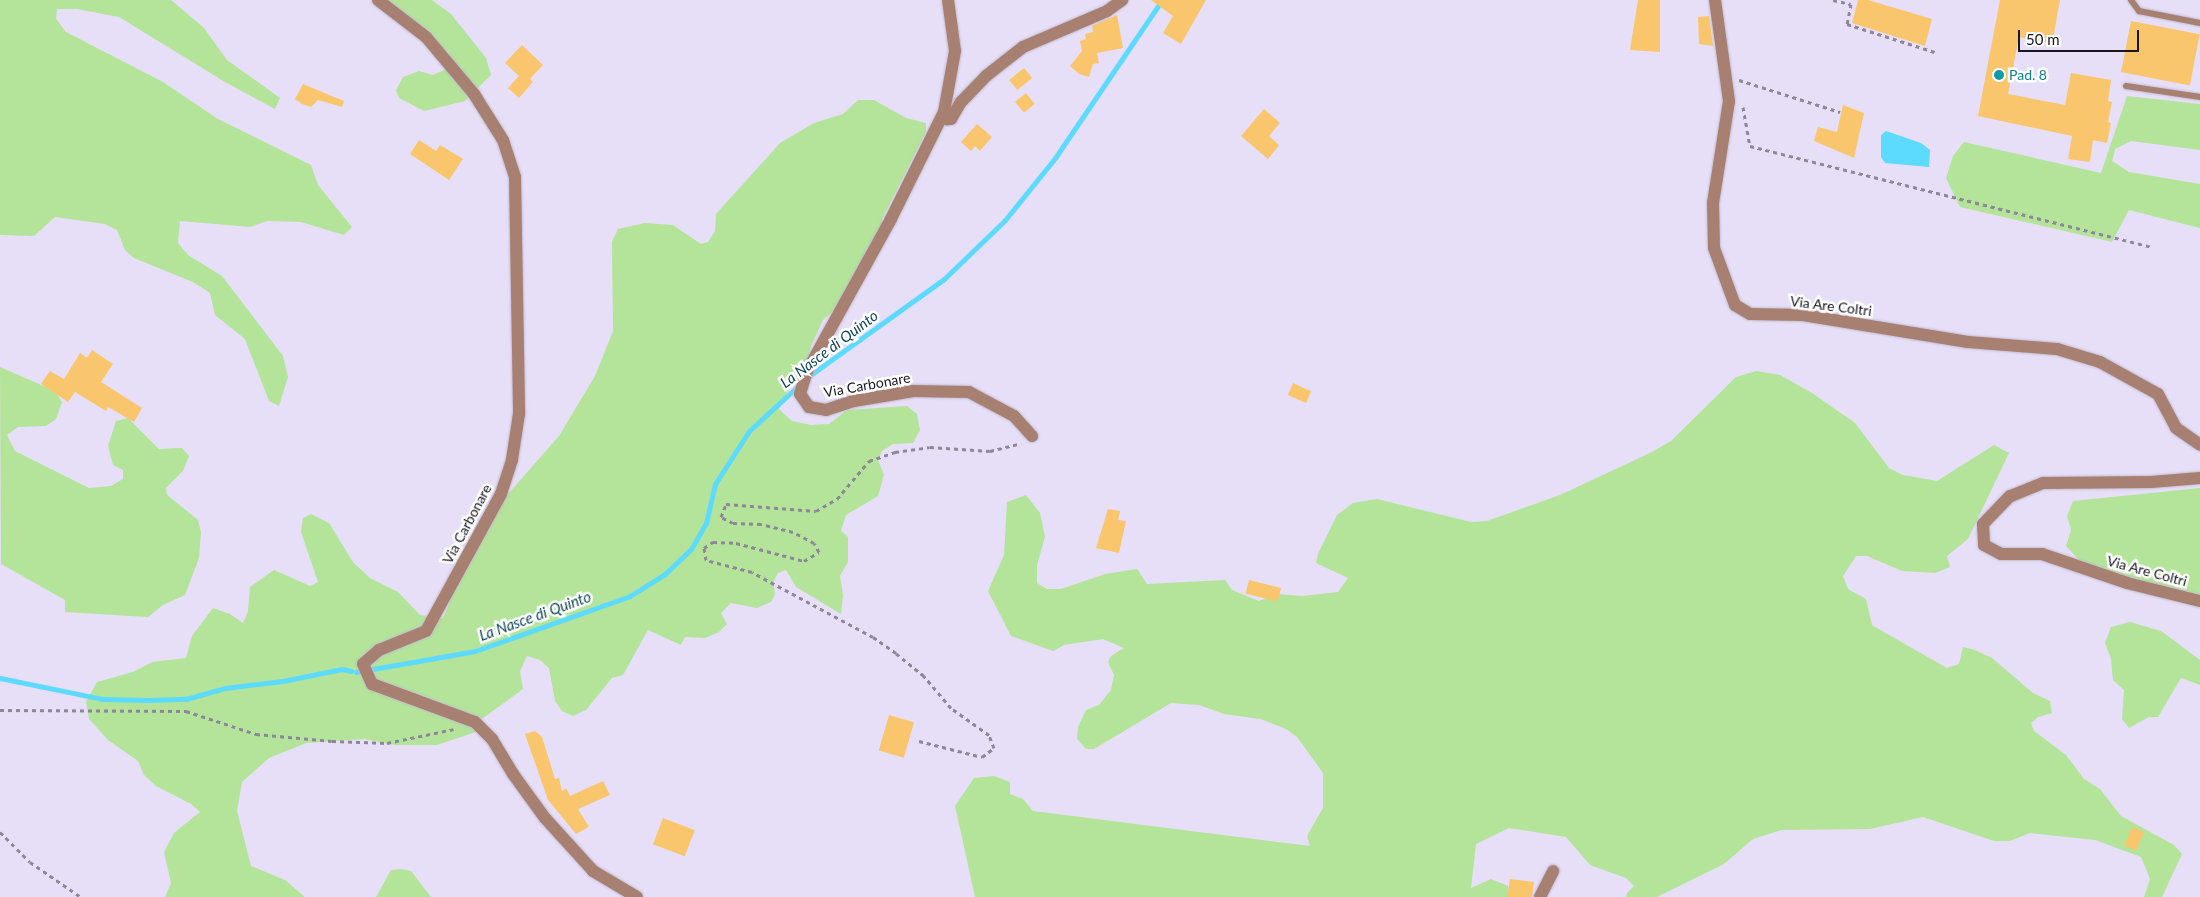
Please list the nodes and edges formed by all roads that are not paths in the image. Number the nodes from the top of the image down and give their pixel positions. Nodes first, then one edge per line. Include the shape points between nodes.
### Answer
1 (378, 0) edge
2 (948, 0) edge
3 (1122, 0) edge
4 (1715, 0) edge
5 (2130, 0) edge
6 (2200, 23) edge
7 (2126, 86) dead end
8 (2200, 97) edge
9 (944, 112) junction
10 (1032, 436) road end
11 (2200, 445) edge
12 (2200, 478) edge
13 (2200, 601) edge
14 (1553, 872) dead end
15 (637, 897) edge
16 (1540, 897) edge

1 - 15 street, Via Carbonare via 426,37 474,94 503,140 512,168 519,236 519,414 512,460 501,494 426,631 379,650 362,664 372,684 475,722 492,739 546,818 593,871
2 - 9 street, Via Carbonare via 955,51
3 - 9 street via 1107,11 1023,47 986,76 961,102 951,119 947,119
4 - 11 street, Via Are Coltri via 1729,101 1713,203 1714,248 1735,305 1750,314 1803,315 1968,342 2057,349 2100,362 2158,394 2176,428
5 - 6 lane via 2139,11
7 - 8 lane
9 - 10 street, Via Carbonare via 891,218 807,371 800,394 809,406 826,410 854,401 913,391 969,392 1014,416
12 - 13 street, Via Are Coltri via 2151,482 2043,482 2010,496 1983,524 1984,544 2001,554 2042,554 2118,580
14 - 16 street

